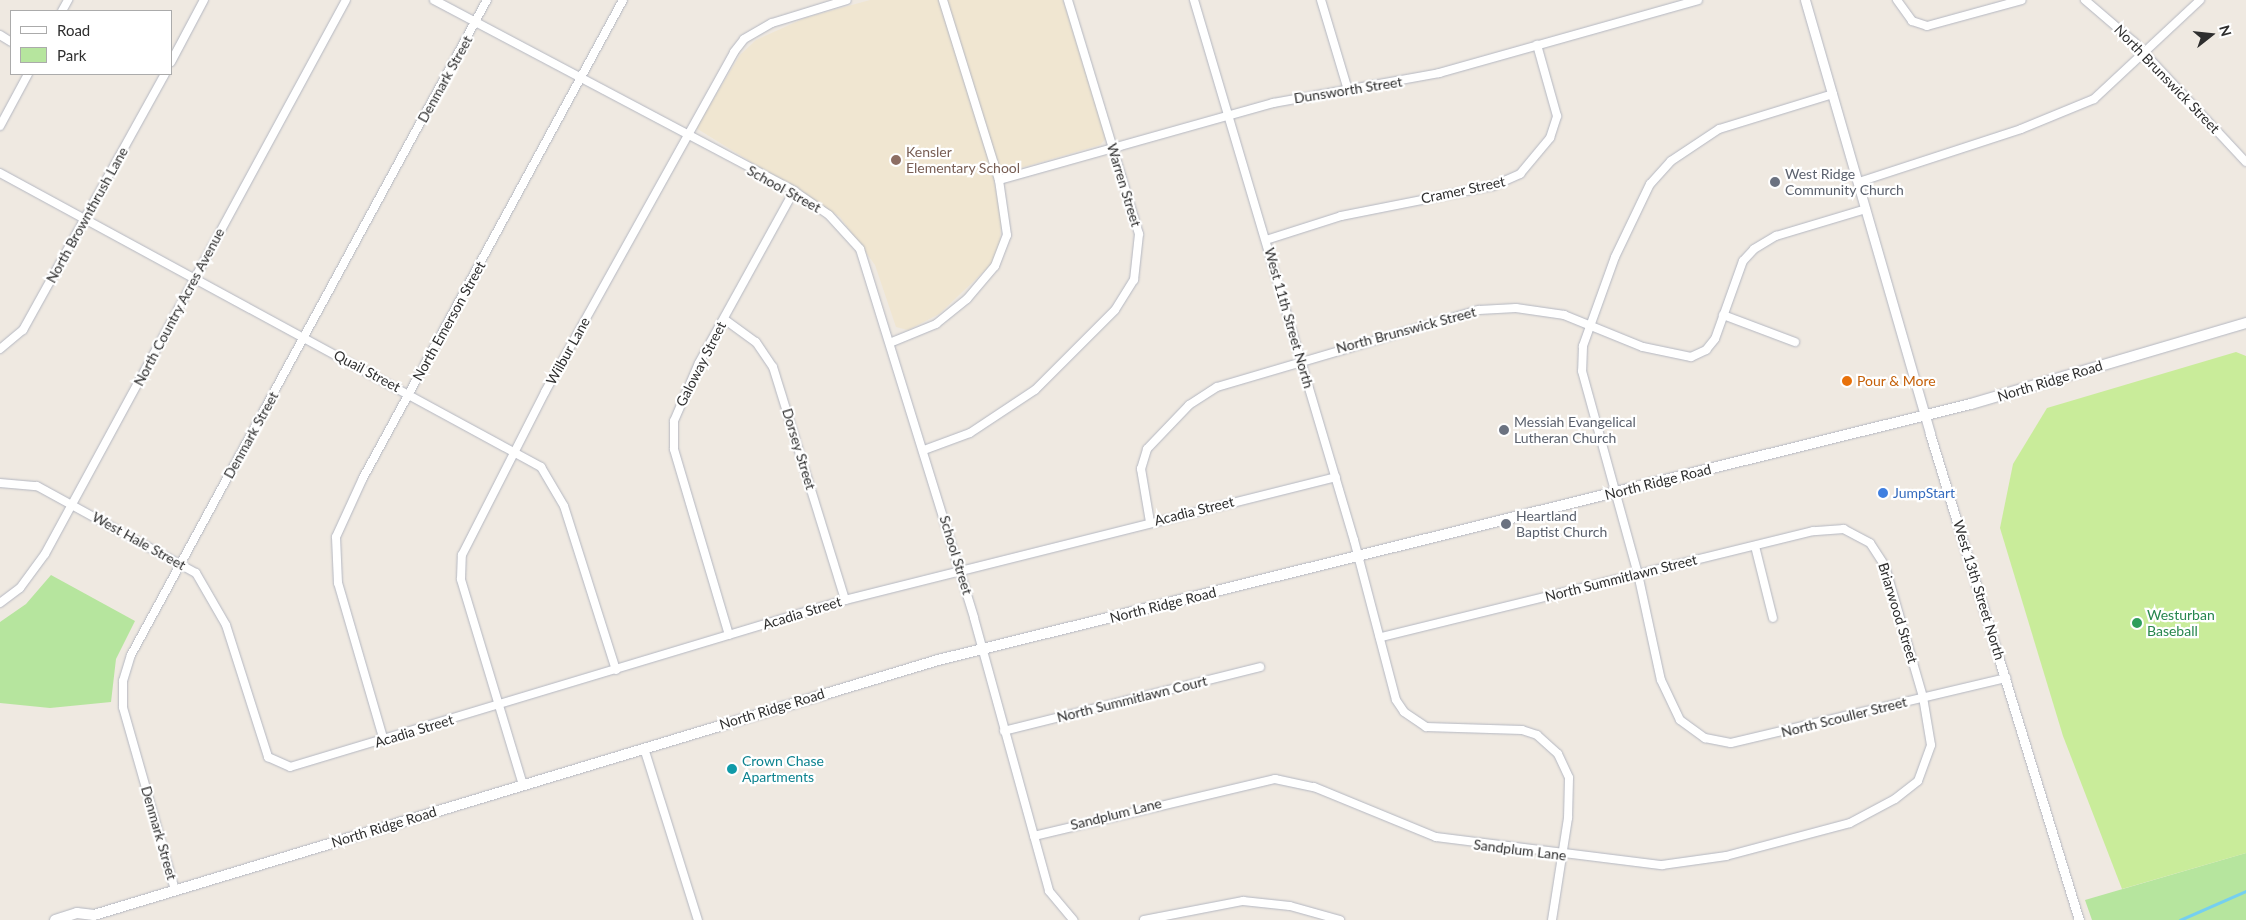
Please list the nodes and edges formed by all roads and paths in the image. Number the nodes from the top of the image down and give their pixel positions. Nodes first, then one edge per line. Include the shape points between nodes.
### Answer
1 (204, 0) edge
2 (346, 0) edge
3 (434, 0) edge
4 (487, 0) edge
5 (623, 0) edge
6 (847, 0) edge
7 (944, 0) edge
8 (1068, 0) edge
9 (1194, 0) edge
10 (1321, 0) edge
11 (1698, 0) edge
12 (1805, 0) edge
13 (1897, 0) edge
14 (2022, 0) edge
15 (2085, 0) edge
16 (2200, 0) edge
17 (475, 23) junction
18 (1537, 45) junction
19 (2144, 52) junction
20 (172, 60) edge
21 (27, 75) edge
22 (164, 75) edge
23 (579, 79) junction
24 (1348, 90) junction
25 (1833, 94) junction
26 (1228, 114) junction
27 (0, 126) edge
28 (686, 136) junction
29 (1111, 146) junction
30 (2246, 162) edge
31 (0, 173) edge
32 (999, 180) junction
33 (1859, 182) junction
34 (794, 191) junction
35 (1866, 209) junction
36 (86, 219) junction
37 (1266, 240) junction
38 (194, 278) junction
39 (1723, 315) junction
40 (724, 319) junction
41 (2246, 323) edge
42 (1590, 326) junction
43 (303, 338) junction
44 (892, 342) junction
45 (1795, 342) dead end
46 (0, 349) edge
47 (1302, 360) junction
48 (408, 394) junction
49 (1925, 416) junction
50 (924, 450) junction
51 (515, 451) junction
52 (1336, 477) junction
53 (0, 483) edge
54 (1614, 493) junction
55 (72, 505) junction
56 (1150, 522) junction
57 (1862, 536) joint
58 (1755, 546) junction
59 (1359, 556) junction
60 (180, 564) junction
61 (960, 569) junction
62 (1638, 574) junction
63 (845, 600) junction
64 (0, 603) edge
65 (1773, 618) dead end
66 (729, 635) junction
67 (1380, 637) junction
68 (983, 649) junction
69 (1260, 667) dead end
70 (616, 670) junction
71 (2006, 678) junction
72 (1923, 696) junction
73 (499, 706) junction
74 (1004, 730) junction
75 (384, 741) junction
76 (644, 748) junction
77 (275, 762) joint
78 (523, 785) junction
79 (1034, 836) junction
80 (1563, 855) junction
81 (176, 890) junction
82 (88, 918) edge
83 (56, 920) edge
84 (698, 920) edge
85 (1072, 920) edge
86 (1144, 920) edge
87 (1340, 920) edge
88 (1552, 920) edge
89 (2080, 920) edge

1 - 20 street
2 - 38 street, North Country Acres Avenue
3 - 17 street, School Street
4 - 17 street, Denmark Street
5 - 23 street, North Emerson Street
6 - 28 street, Wilbur Lane via 772,23 744,39
7 - 32 street
8 - 29 street, Warren Street
9 - 26 street, West 11th Street North
10 - 24 street
11 - 18 street, Dunsworth Street
12 - 25 street, West 13th Street North
13 - 14 street via 1912,20 1927,26
15 - 19 street, North Brunswick Street
16 - 19 street
17 - 23 street, School Street
17 - 43 street, Denmark Street
18 - 24 street, Dunsworth Street via 1439,73
18 - 37 street, Cramer Street via 1557,116 1550,138 1520,174 1494,186 1341,216
19 - 30 street, North Brunswick Street
19 - 33 street via 2094,99 2021,130
21 - 27 street
22 - 36 street, North Brownthrush Lane
23 - 28 street, School Street
23 - 48 street, North Emerson Street
24 - 26 street, Dunsworth Street
25 - 33 street, West 13th Street North
25 - 42 street via 1719,129 1671,161 1650,184
26 - 29 street, Dunsworth Street
26 - 37 street, West 11th Street North
28 - 34 street, School Street
28 - 51 street, Wilbur Lane
29 - 32 street, Dunsworth Street
29 - 50 street, Warren Street via 1139,234 1139,261 1124,296 1035,390 970,433
31 - 36 street, Quail Street
32 - 44 street via 1007,236 995,266 967,299 936,324
33 - 35 street, West 13th Street North
34 - 40 street, Galoway Street
34 - 44 street, School Street via 830,215 860,249
35 - 39 street, North Brunswick Street via 1764,241 1744,261
35 - 49 street, West 13th Street North
36 - 38 street, Quail Street
36 - 46 street, North Brownthrush Lane via 23,330
37 - 47 street, West 11th Street North
38 - 43 street, Quail Street
38 - 55 street, North Country Acres Avenue
39 - 42 street, North Brunswick Street via 1711,345 1685,358
39 - 45 street
40 - 63 street, Dorsey Street via 756,342 774,367
40 - 66 street, Galoway Street via 680,402 673,434
41 - 49 main road, North Ridge Road
42 - 47 street, North Brunswick Street via 1540,310 1479,310
42 - 54 street via 1582,371
43 - 48 street, Quail Street
43 - 60 street, Denmark Street
44 - 50 street, School Street
47 - 52 street, West 11th Street North
47 - 56 street, North Brunswick Street via 1217,387 1172,420 1147,449 1141,469
48 - 51 street, Quail Street
48 - 75 street, North Emerson Street via 336,538 338,583
49 - 54 main road, North Ridge Road
49 - 71 street, West 13th Street North
50 - 61 street, School Street
51 - 70 street, Quail Street via 548,473 564,506
51 - 73 street, Wilbur Lane via 460,566
52 - 56 street, Acadia Street
52 - 59 street, West 11th Street North
53 - 55 street, West Hale Street via 36,486
54 - 59 main road, North Ridge Road
54 - 62 street
55 - 60 street, West Hale Street
55 - 64 street, North Country Acres Avenue via 36,568
56 - 61 street, Acadia Street
57 - 58 street, North Summitlawn Street via 1829,528
57 - 72 street, Briarwood Street via 1885,566
58 - 62 street, North Summitlawn Street
58 - 65 street
59 - 67 street, West 11th Street North
59 - 68 main road, North Ridge Road
60 - 77 street, West Hale Street via 196,573 218,603 268,757
60 - 81 street, Denmark Street via 131,655 123,694 128,730
61 - 63 street, Acadia Street
61 - 68 street, School Street
62 - 67 street, North Summitlawn Street
62 - 72 street, North Scouller Street via 1667,698 1686,725 1719,742 1747,742
63 - 66 street, Acadia Street
66 - 70 street, Acadia Street
67 - 80 street, West 11th Street North via 1396,700 1413,720 1440,730 1522,730 1550,744 1569,778
68 - 74 street, School Street
68 - 76 main road, North Ridge Road
69 - 74 street, North Summitlawn Court
70 - 73 street, Acadia Street
71 - 72 street, North Scouller Street
71 - 89 street, West 13th Street North
72 - 80 street, Sandplum Lane via 1931,745 1924,770 1895,799 1850,823 1694,862 1630,864
73 - 75 street, Acadia Street
73 - 78 street, Wilbur Lane
74 - 79 street
75 - 77 street, Acadia Street via 290,768
76 - 78 main road, North Ridge Road
76 - 84 street
78 - 81 main road, North Ridge Road
79 - 80 street, Sandplum Lane via 1275,779 1314,787 1436,837
79 - 85 street via 1049,891 1059,908
80 - 88 street, West 11th Street North
81 - 82 main road, North Ridge Road
82 - 83 main road, North Ridge Road via 78,913
86 - 87 street via 1243,902 1290,906

